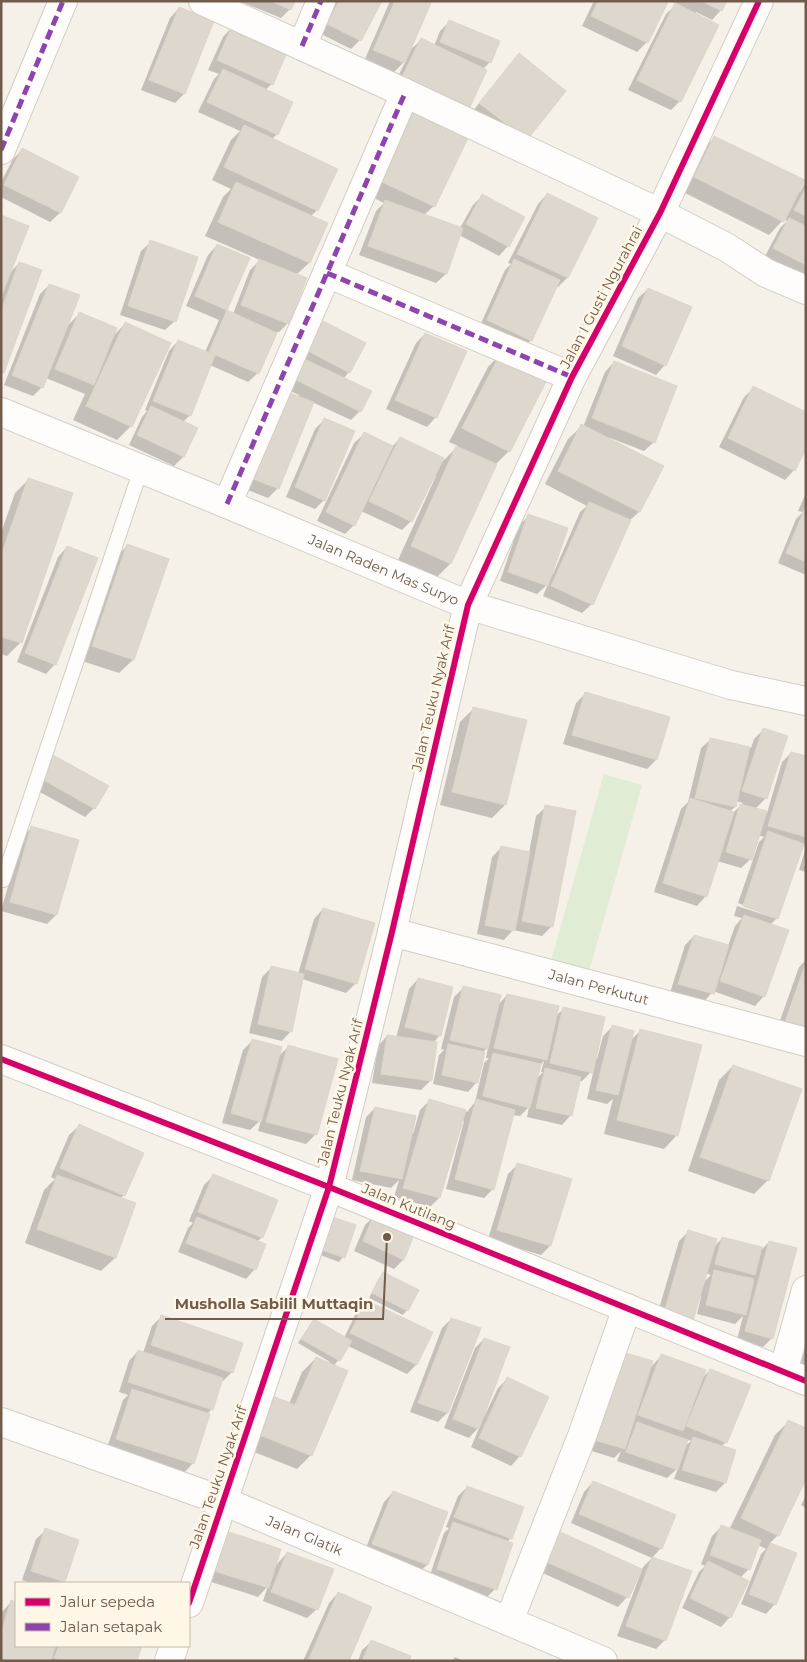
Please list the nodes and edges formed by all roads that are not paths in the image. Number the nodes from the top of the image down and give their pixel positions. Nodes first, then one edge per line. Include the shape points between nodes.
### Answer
1 (63, 1) edge
2 (204, 1) edge
3 (321, 1) edge
4 (758, 1) edge
5 (302, 46) junction
6 (405, 93) junction
7 (1, 150) edge
8 (660, 213) junction
9 (327, 273) junction
10 (806, 290) edge
11 (572, 377) junction
12 (1, 412) edge
13 (141, 469) junction
14 (227, 504) junction
15 (468, 605) junction
16 (806, 701) edge
17 (2, 880) dead end
18 (392, 932) junction
19 (806, 1042) edge
20 (1, 1059) edge
21 (329, 1187) junction
22 (806, 1290) edge
23 (627, 1308) junction
24 (794, 1376) edge
25 (1, 1422) edge
26 (223, 1501) junction
27 (190, 1599) edge
28 (509, 1621) junction
29 (174, 1647) edge
30 (169, 1661) edge
31 (603, 1661) edge

1 - 7 street
2 - 5 street
3 - 5 street
4 - 8 street, Jalan I Gusti Ngurahrai
5 - 6 street
6 - 8 street
6 - 9 street
8 - 10 street via 726,247 766,273
8 - 11 street, Jalan I Gusti Ngurahrai
9 - 11 street
9 - 14 street
11 - 15 street, Jalan I Gusti Ngurahrai
12 - 13 street, Jalan Raden Mas Suryo
13 - 14 street, Jalan Raden Mas Suryo
13 - 17 lane
14 - 15 street, Jalan Raden Mas Suryo
15 - 16 street, Jalan Raden Mas Suryo via 731,685
15 - 18 street, Jalan Teuku Nyak Arif
18 - 19 street, Jalan Perkutut
18 - 21 street, Jalan Teuku Nyak Arif
20 - 21 street, Jalan Kutilang
21 - 23 street, Jalan Kutilang
21 - 26 street, Jalan Teuku Nyak Arif
22 - 24 street
23 - 24 street, Jalan Kutilang
23 - 28 street via 582,1436
25 - 26 street, Jalan Glatik
26 - 27 street, Jalan Teuku Nyak Arif
26 - 28 street, Jalan Glatik
28 - 31 street, Jalan Glatik
29 - 30 street

